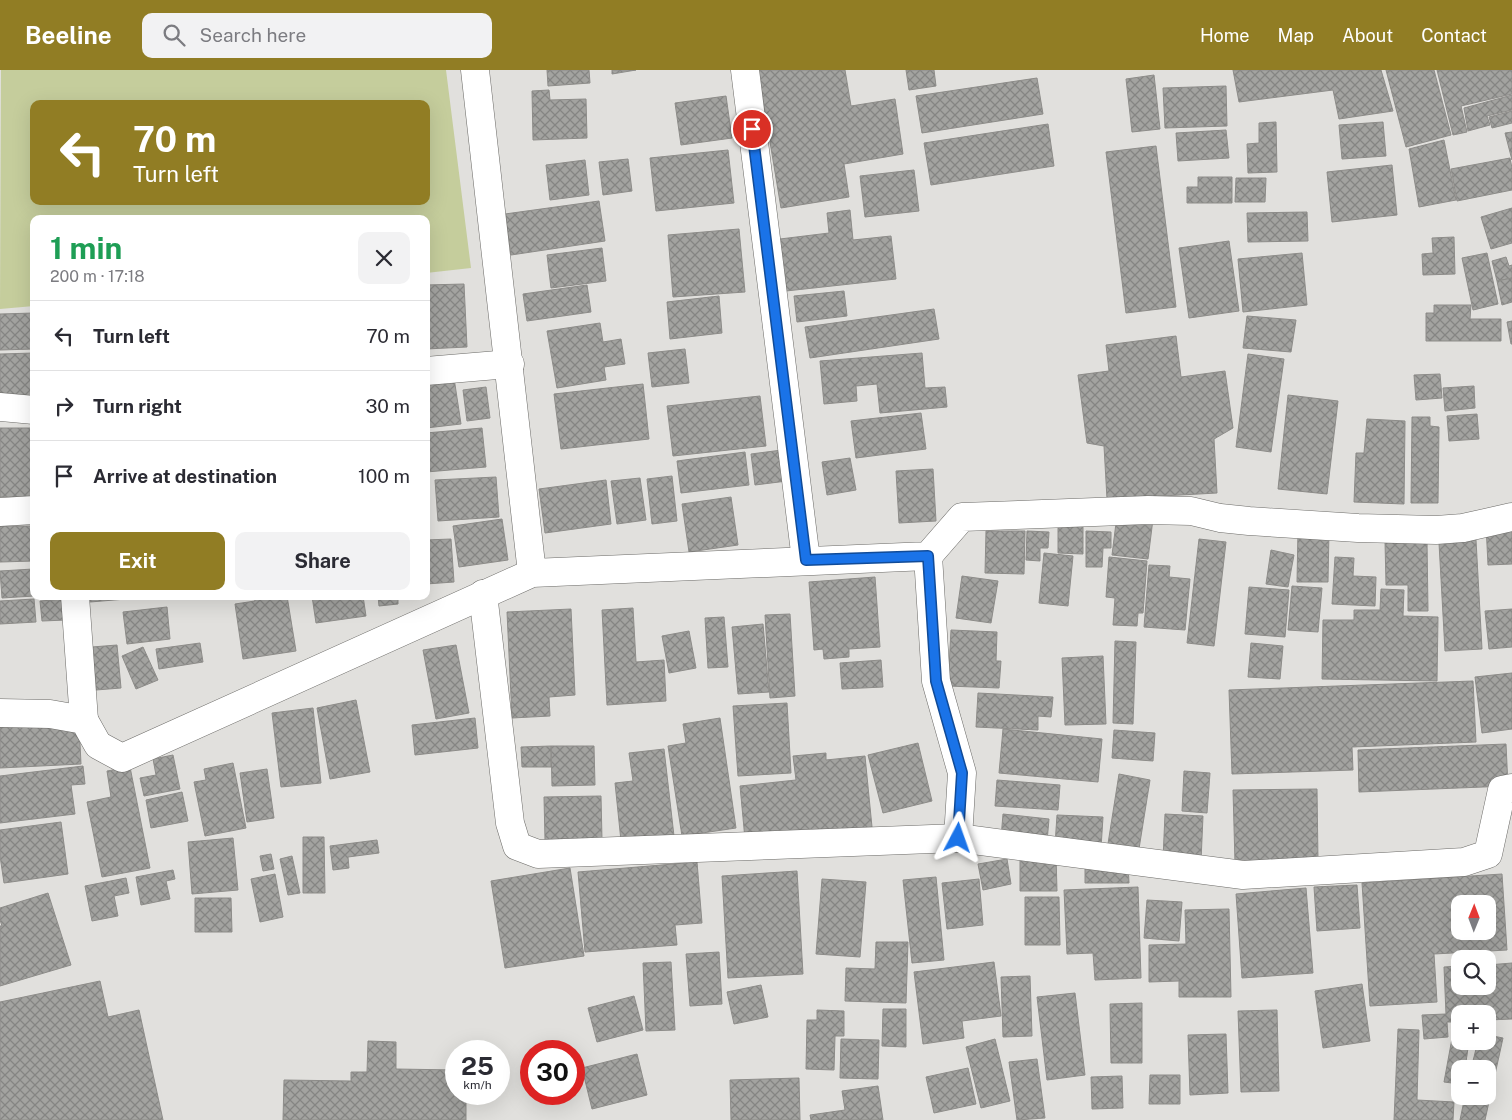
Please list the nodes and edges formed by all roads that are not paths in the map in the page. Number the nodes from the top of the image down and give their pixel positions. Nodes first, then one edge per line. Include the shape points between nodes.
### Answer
1 (475, 70) edge
2 (745, 70) edge
3 (510, 364) junction
4 (430, 371) edge
5 (0, 407) edge
6 (30, 410) edge
7 (30, 510) edge
8 (0, 512) edge
9 (1512, 517) edge
10 (928, 556) junction
11 (806, 560) junction
12 (532, 573) junction
13 (483, 594) junction
14 (75, 600) edge
15 (0, 713) edge
16 (84, 720) junction
17 (1512, 788) edge
18 (958, 838) junction

1 - 3 street
2 - 11 street
3 - 4 street
3 - 12 street
5 - 6 street
7 - 8 street
9 - 10 street via 1463,528 1436,530 1249,521 1182,510 962,518
10 - 11 street
10 - 18 street via 936,681 962,773
11 - 12 street
12 - 13 street
13 - 16 street via 122,758 98,745
13 - 18 street via 510,823 517,846 538,854
14 - 16 street
15 - 16 street via 50,714
17 - 18 street via 1502,790 1488,854 1464,862 1243,875

